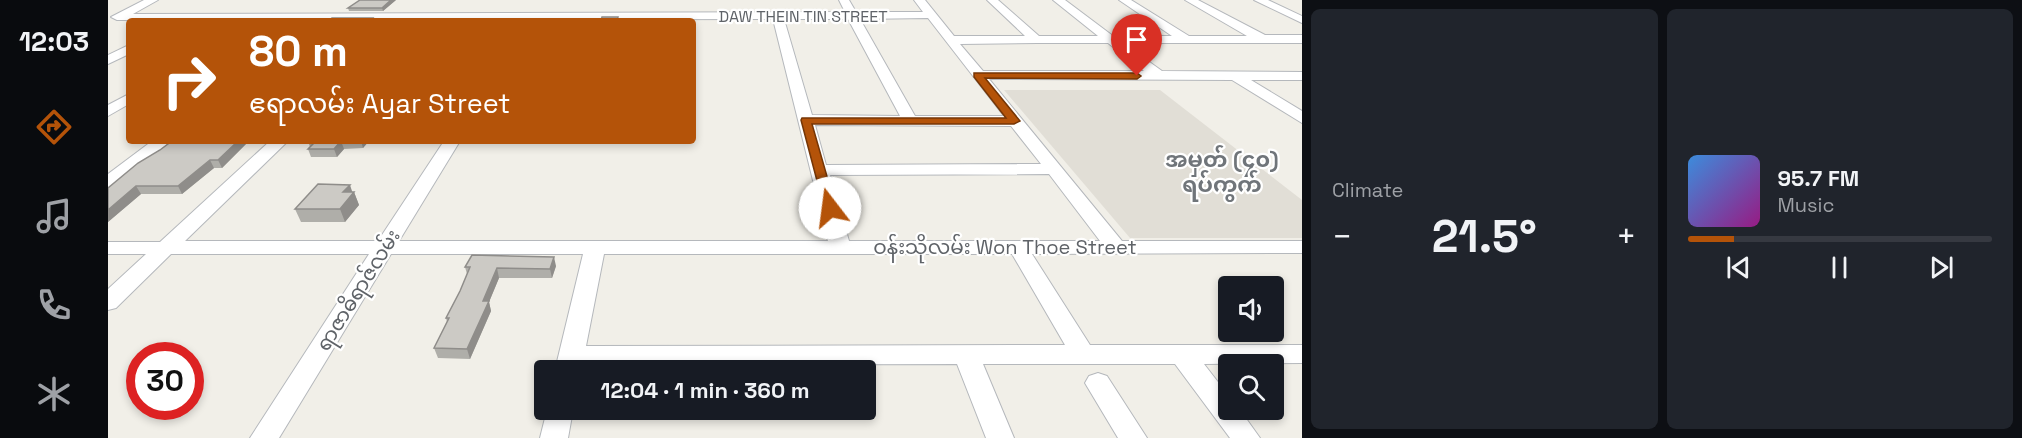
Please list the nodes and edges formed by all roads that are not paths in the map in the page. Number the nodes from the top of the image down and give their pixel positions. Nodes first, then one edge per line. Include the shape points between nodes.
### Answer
1 (153, 0) edge
2 (541, 0) edge
3 (624, 0) edge
4 (844, 0) edge
5 (919, 0) edge
6 (992, 0) edge
7 (1058, 0) edge
8 (1124, 0) edge
9 (1190, 0) edge
10 (1259, 0) edge
11 (348, 6) edge
12 (415, 15) edge
13 (931, 15) junction
14 (853, 16) junction
15 (619, 17) junction
16 (778, 17) junction
17 (331, 18) edge
18 (351, 18) edge
19 (500, 18) edge
20 (530, 18) edge
21 (574, 18) edge
22 (113, 19) edge
23 (1302, 20) edge
24 (1263, 39) junction
25 (1302, 39) edge
26 (950, 40) junction
27 (1036, 40) junction
28 (1111, 40) junction
29 (1187, 40) junction
30 (126, 50) edge
31 (108, 60) edge
32 (978, 75) junction
33 (1159, 76) junction
34 (1236, 76) junction
35 (1302, 76) edge
36 (126, 100) edge
37 (108, 111) edge
38 (1302, 118) edge
39 (806, 120) junction
40 (910, 121) junction
41 (1014, 121) junction
42 (158, 144) edge
43 (277, 144) edge
44 (450, 144) edge
45 (1053, 169) junction
46 (116, 170) edge
47 (819, 170) junction
48 (108, 182) edge
49 (385, 247) junction
50 (595, 247) junction
51 (840, 247) junction
52 (1018, 247) junction
53 (1116, 247) junction
54 (1302, 247) edge
55 (108, 248) edge
56 (165, 248) junction
57 (108, 302) edge
58 (1182, 354) junction
59 (1302, 354) edge
60 (966, 355) junction
61 (1083, 355) junction
62 (571, 360) edge
63 (718, 360) edge
64 (1098, 383) dead end
65 (558, 420) edge
66 (264, 438) edge
67 (554, 438) edge
68 (1000, 438) edge
69 (1133, 438) edge
70 (1246, 438) edge

1 - 22 street
2 - 20 street
3 - 15 street
4 - 14 street
5 - 13 street
6 - 27 street
7 - 28 street
8 - 29 street
9 - 24 street
10 - 23 street
11 - 17 street
12 - 18 street, DAW THEIN TIN STREET
12 - 19 street, DAW THEIN TIN STREET
13 - 14 street, DAW THEIN TIN STREET
13 - 26 street
14 - 16 street, DAW THEIN TIN STREET
14 - 40 street
15 - 16 street, DAW THEIN TIN STREET
15 - 21 street, DAW THEIN TIN STREET
16 - 39 street
24 - 25 street
24 - 29 street
26 - 27 street
26 - 32 street
27 - 28 street
28 - 29 street
28 - 33 street
30 - 31 street
32 - 33 street
32 - 41 street
33 - 34 street
34 - 35 street
34 - 38 street
36 - 37 street
39 - 40 street
39 - 47 street
40 - 41 street
41 - 45 street
42 - 46 street
43 - 56 street
44 - 49 street, ရာဇာဓိရာဇ်လမ်း
45 - 47 street
45 - 53 street
46 - 48 street
47 - 51 street
49 - 50 street, ဝန်းသိုလမ်း Won Thoe Street
49 - 56 street, ဝန်းသိုလမ်း Won Thoe Street
49 - 66 street, ရာဇာဓိရာဇ်လမ်း
50 - 51 street, ဝန်းသိုလမ်း Won Thoe Street
50 - 62 street
51 - 52 street, ဝန်းသိုလမ်း Won Thoe Street
52 - 53 street, ဝန်းသိုလမ်း Won Thoe Street
52 - 61 street
53 - 54 street, ဝန်းသိုလမ်း Won Thoe Street
55 - 56 street, ဝန်းသိုလမ်း Won Thoe Street
56 - 57 street
58 - 59 street
58 - 61 street
58 - 70 street
60 - 61 street
60 - 63 street
60 - 68 street
64 - 69 street
65 - 67 street

